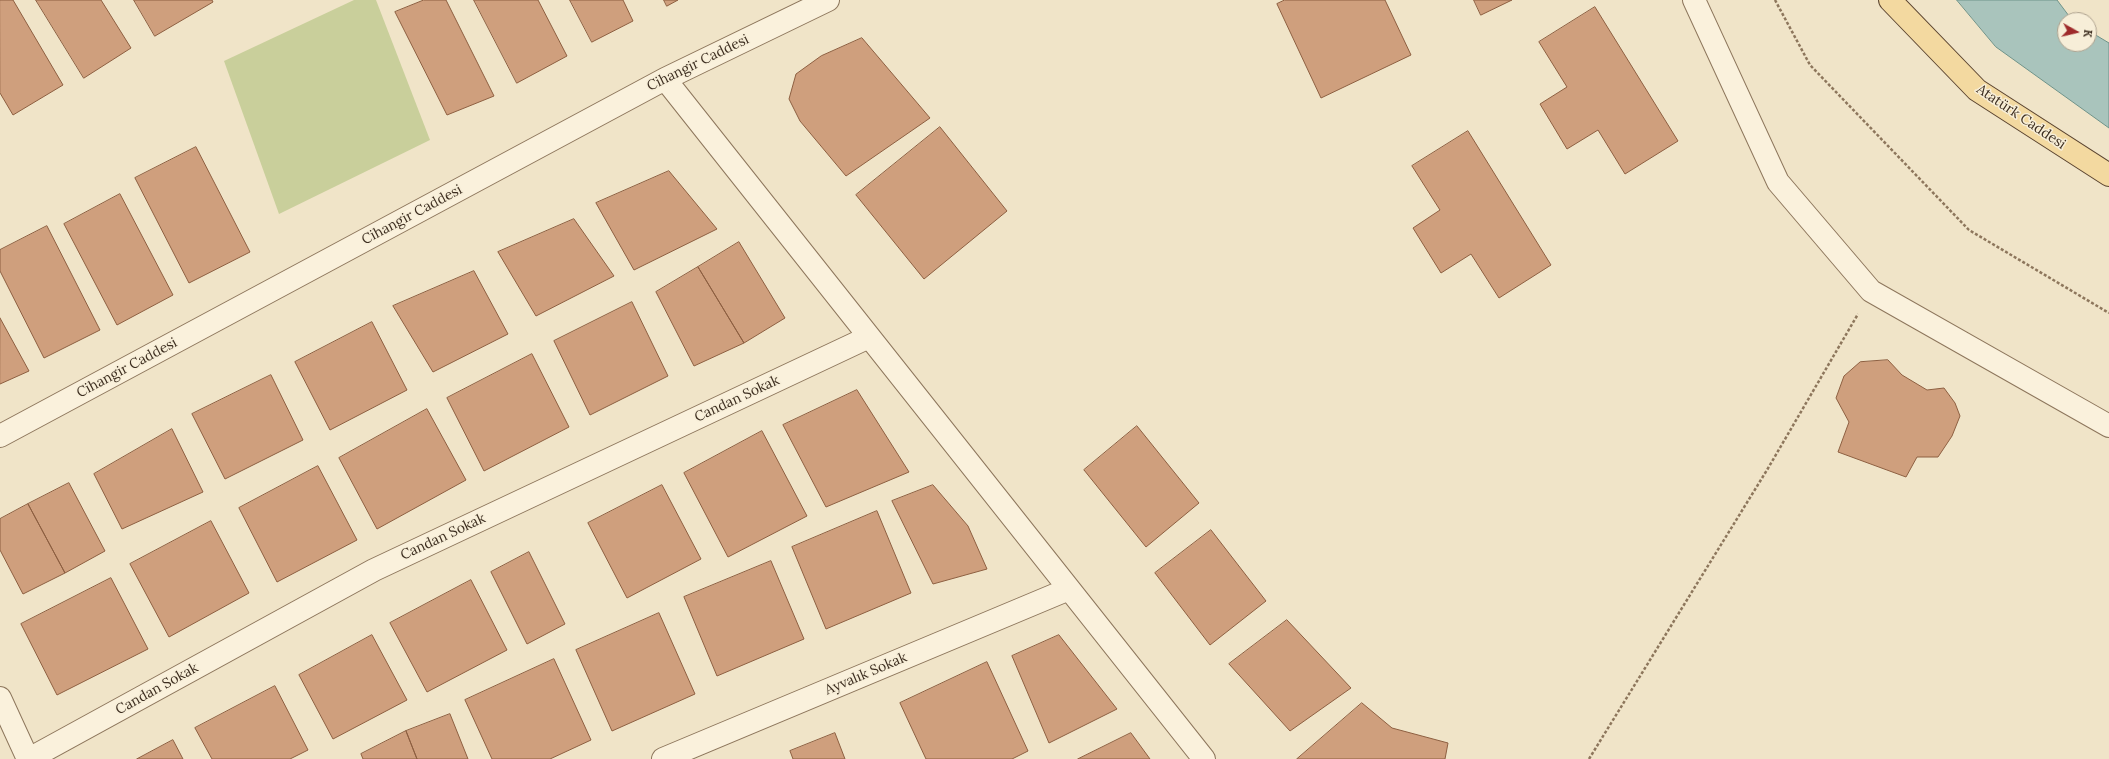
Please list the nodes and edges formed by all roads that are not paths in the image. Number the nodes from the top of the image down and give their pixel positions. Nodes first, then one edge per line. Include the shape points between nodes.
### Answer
1 (828, 0) edge
2 (1694, 0) edge
3 (1890, 0) edge
4 (665, 79) junction
5 (2109, 175) edge
6 (869, 337) junction
7 (2109, 426) edge
8 (0, 436) edge
9 (1069, 590) junction
10 (0, 698) edge
11 (28, 759) edge
12 (662, 759) edge
13 (1204, 759) edge

1 - 4 street, Cihangir Caddesi
2 - 7 street via 1778,182 1871,291
3 - 5 main road, Atatürk Caddesi via 1977,90
4 - 6 street
4 - 8 street, Cihangir Caddesi
6 - 9 street
6 - 11 street, Candan Sokak via 374,570
9 - 12 street, Ayvalık Sokak
9 - 13 street
10 - 11 street

